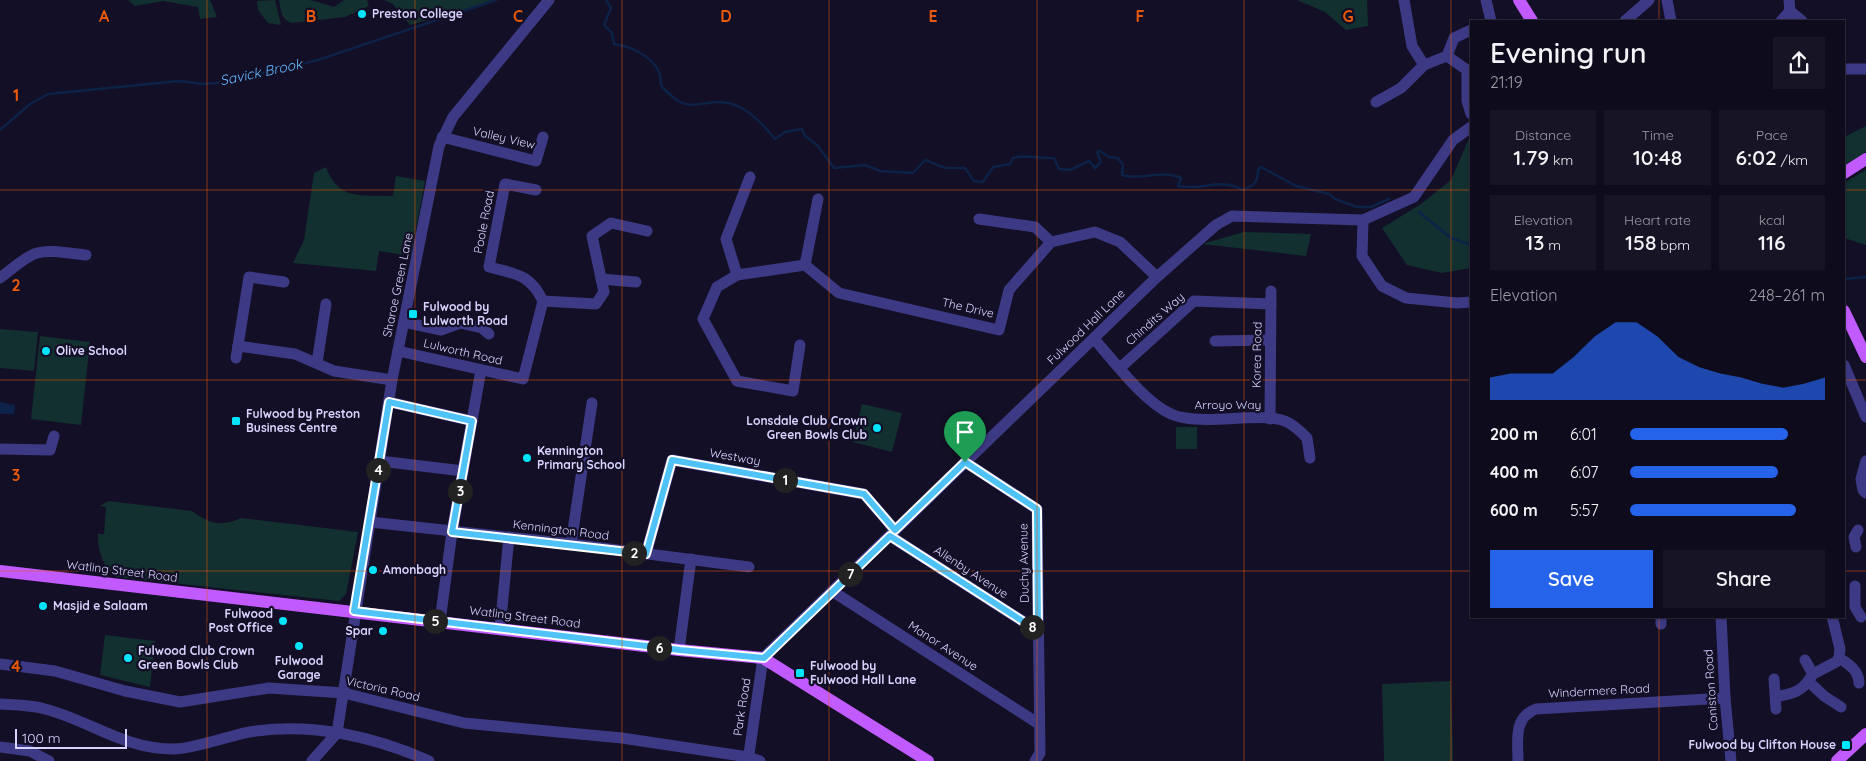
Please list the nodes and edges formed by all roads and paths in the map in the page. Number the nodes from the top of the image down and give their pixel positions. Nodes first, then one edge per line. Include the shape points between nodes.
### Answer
1 (549, 0) edge
2 (1404, 0) edge
3 (1486, 0) edge
4 (1519, 0) edge
5 (1649, 0) edge
6 (1667, 0) edge
7 (1790, 6) edge
8 (1491, 20) edge
9 (1531, 20) edge
10 (1626, 20) edge
11 (1671, 20) edge
12 (1782, 20) edge
13 (1801, 20) edge
14 (1470, 30) edge
15 (1447, 56) junction
16 (1424, 65) junction
17 (1845, 69) edge
18 (1866, 69) edge
19 (1376, 102) dead end
20 (1470, 111) edge
21 (1470, 129) edge
22 (442, 137) junction
23 (543, 137) dead end
24 (1866, 159) edge
25 (1845, 172) edge
26 (750, 177) dead end
27 (536, 190) dead end
28 (818, 199) dead end
29 (979, 219) dead end
30 (1363, 220) junction
31 (647, 231) dead end
32 (1051, 242) junction
33 (86, 255) dead end
34 (805, 265) junction
35 (737, 275) junction
36 (1157, 277) junction
37 (0, 278) edge
38 (601, 279) junction
39 (284, 282) dead end
40 (636, 282) dead end
41 (1271, 291) dead end
42 (543, 301) junction
43 (1470, 302) edge
44 (326, 304) dead end
45 (1271, 304) junction
46 (1845, 313) edge
47 (404, 322) junction
48 (489, 334) dead end
49 (1094, 339) junction
50 (1270, 340) junction
51 (1215, 341) dead end
52 (800, 345) dead end
53 (398, 351) junction
54 (1866, 357) edge
55 (317, 363) junction
56 (1845, 367) edge
57 (1120, 368) junction
58 (481, 370) junction
59 (392, 380) junction
60 (389, 402) junction
61 (592, 403) dead end
62 (1866, 417) edge
63 (1270, 419) junction
64 (472, 421) junction
65 (54, 436) dead end
66 (0, 449) edge
67 (1310, 458) dead end
68 (1866, 460) edge
69 (380, 461) junction
70 (965, 462) junction
71 (464, 471) junction
72 (1866, 493) edge
73 (370, 522) junction
74 (452, 532) junction
75 (892, 533) junction
76 (509, 537) junction
77 (571, 544) junction
78 (646, 554) junction
79 (691, 560) junction
80 (749, 567) dead end
81 (0, 571) edge
82 (1855, 586) dead end
83 (832, 591) junction
84 (1850, 608) edge
85 (354, 611) junction
86 (1861, 617) dead end
87 (1721, 618) edge
88 (1832, 618) edge
89 (440, 622) junction
90 (500, 628) junction
91 (1038, 631) junction
92 (680, 650) junction
93 (764, 658) junction
94 (1839, 658) junction
95 (1805, 660) dead end
96 (0, 664) edge
97 (1810, 678) junction
98 (1774, 679) dead end
99 (1859, 684) dead end
100 (344, 693) junction
101 (1776, 697) junction
102 (1725, 698) junction
103 (0, 704) edge
104 (1841, 707) dead end
105 (1776, 709) dead end
106 (1040, 724) junction
107 (337, 732) junction
108 (1866, 734) edge
109 (0, 747) edge
110 (748, 759) edge
111 (49, 761) edge
112 (312, 761) edge
113 (429, 761) edge
114 (760, 761) edge
115 (928, 761) edge
116 (1035, 761) edge
117 (1518, 761) edge
118 (1731, 761) edge
119 (1838, 761) edge

1 - 22 street, Sharoe Green Lane via 454,117
2 - 16 street via 1412,46
3 - 8 street
4 - 9 main road
5 - 10 street
6 - 11 street
7 - 12 street
7 - 13 street
14 - 15 street via 1454,38
15 - 16 street
15 - 20 street via 1467,70
16 - 19 street via 1401,88
17 - 18 street
21 - 30 street, Fulwood Hall Lane via 1453,140 1414,198
22 - 23 street, Valley View via 536,161
22 - 47 street, Sharoe Green Lane
24 - 25 main road
26 - 35 street via 726,239
27 - 42 street, Poole Road via 505,184 489,267 524,276 536,287
28 - 34 street
29 - 32 street via 1035,227
30 - 36 street, Fulwood Hall Lane via 1232,216 1216,225
30 - 43 street via 1362,256 1382,286 1406,298
31 - 38 street via 611,223 592,236
32 - 34 street, The Drive via 1010,290 999,330 839,293
32 - 36 street via 1095,232 1120,242
33 - 37 street via 42,250 30,254
34 - 35 street
35 - 52 street via 717,287 703,320 737,381 793,391
36 - 49 street, Fulwood Hall Lane
38 - 40 street
38 - 42 street via 604,292 596,304
39 - 55 street via 249,277 237,352 295,354
41 - 45 street, Korea Road
42 - 58 street, Lulworth Road via 522,379
44 - 55 street
45 - 50 street, Korea Road
45 - 57 street, Chindits Way via 1194,301
46 - 54 main road
47 - 48 street via 441,330 460,323 482,328
47 - 53 street, Sharoe Green Lane
49 - 57 street, Arroyo Way
49 - 70 street, Fulwood Hall Lane
50 - 51 street
50 - 63 street, Korea Road
53 - 58 street, Lulworth Road
53 - 59 street, Sharoe Green Lane
55 - 59 street via 334,371
56 - 62 street
57 - 63 street, Arroyo Way via 1156,405 1172,414 1190,419
58 - 64 street
59 - 60 street, Sharoe Green Lane
60 - 64 street
60 - 69 street, Sharoe Green Lane
61 - 77 street
63 - 67 street, Arroyo Way via 1288,422 1308,438
64 - 71 street
65 - 66 street via 50,450
68 - 72 street via 1861,479 1862,490
69 - 71 street
69 - 73 street, Sharoe Green Lane
70 - 75 street, Fulwood Hall Lane
70 - 91 street, Duchy Avenue via 1037,509
71 - 74 street
73 - 74 street, Kennington Road
73 - 85 street, Sharoe Green Lane
74 - 76 street, Kennington Road
74 - 89 street
75 - 78 street, Westway via 864,494 672,460
75 - 83 street, Fulwood Hall Lane
75 - 91 street, Allenby Avenue
76 - 77 street, Kennington Road
76 - 90 street
77 - 78 street, Kennington Road
78 - 79 street, Kennington Road
79 - 80 street, Kennington Road
79 - 92 street
81 - 85 main road, Watling Street Road
82 - 84 street
83 - 93 street, Fulwood Hall Lane
83 - 106 street, Manor Avenue
84 - 86 street
85 - 89 main road, Watling Street Road
85 - 100 street, Sharoe Green Lane
87 - 102 street, Coniston Road
88 - 94 street
89 - 90 main road, Watling Street Road
90 - 92 main road, Watling Street Road
91 - 106 street, Duchy Avenue
92 - 93 main road, Watling Street Road
93 - 110 street, Park Road
93 - 115 main road, Watling Street Road
94 - 97 street
94 - 99 street via 1858,674
95 - 97 street
96 - 100 street, Victoria Road via 55,671 180,702 269,688
97 - 101 street via 1802,689
97 - 104 street
98 - 101 street
100 - 107 street, Sharoe Green Lane
100 - 110 street, Victoria Road via 464,723 622,738
101 - 105 street
102 - 117 street, Windermere Road via 1536,709 1520,722
102 - 118 street, Coniston Road
103 - 107 street via 44,708 125,742 175,749 255,731 298,728
106 - 116 street, Duchy Avenue via 1040,753
107 - 112 street
107 - 113 street
108 - 119 main road
109 - 111 street via 30,751
110 - 114 street, Victoria Road

